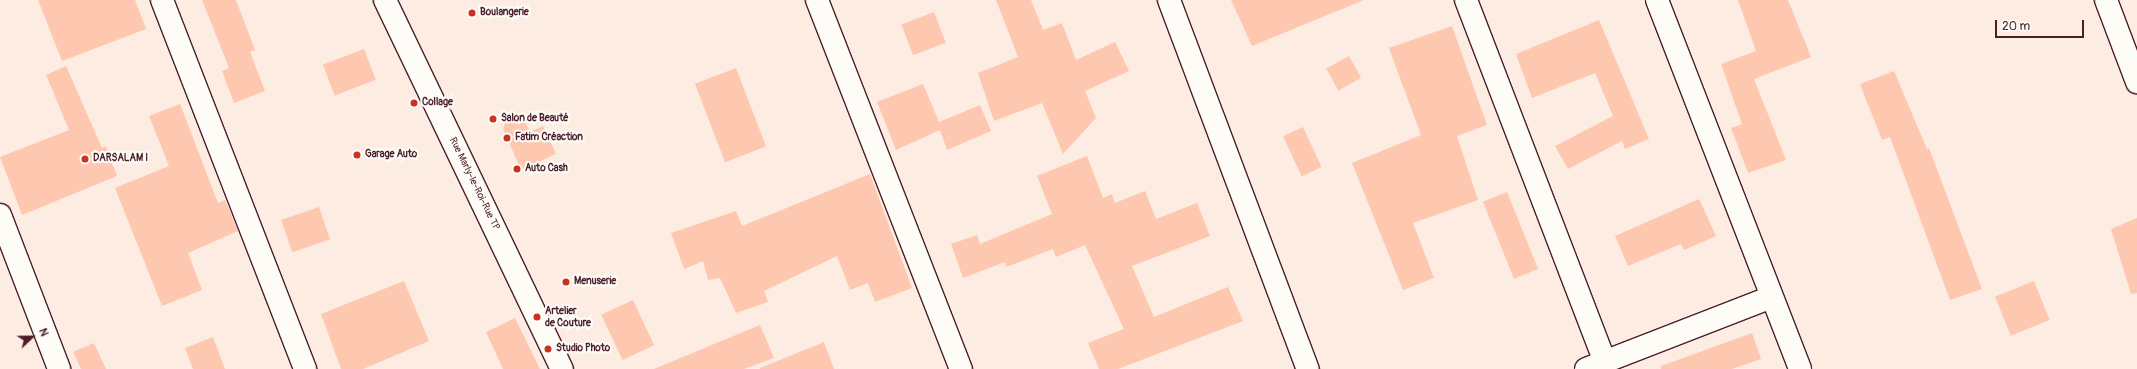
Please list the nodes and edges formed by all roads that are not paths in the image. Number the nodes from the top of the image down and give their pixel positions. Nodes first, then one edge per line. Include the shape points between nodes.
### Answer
1 (162, 0) edge
2 (385, 0) edge
3 (817, 0) edge
4 (1169, 0) edge
5 (1466, 0) edge
6 (1657, 0) edge
7 (2106, 0) edge
8 (2137, 82) edge
9 (0, 214) edge
10 (1772, 297) junction
11 (1596, 365) edge
12 (59, 369) edge
13 (304, 369) edge
14 (562, 369) edge
15 (961, 369) edge
16 (1308, 369) edge
17 (1800, 369) edge

1 - 13 street
2 - 14 street, Rue Marly-le-Roi-Rue TP
3 - 15 street
4 - 16 street
5 - 11 street
6 - 10 street
7 - 8 street
9 - 12 street
10 - 11 street
10 - 17 street

